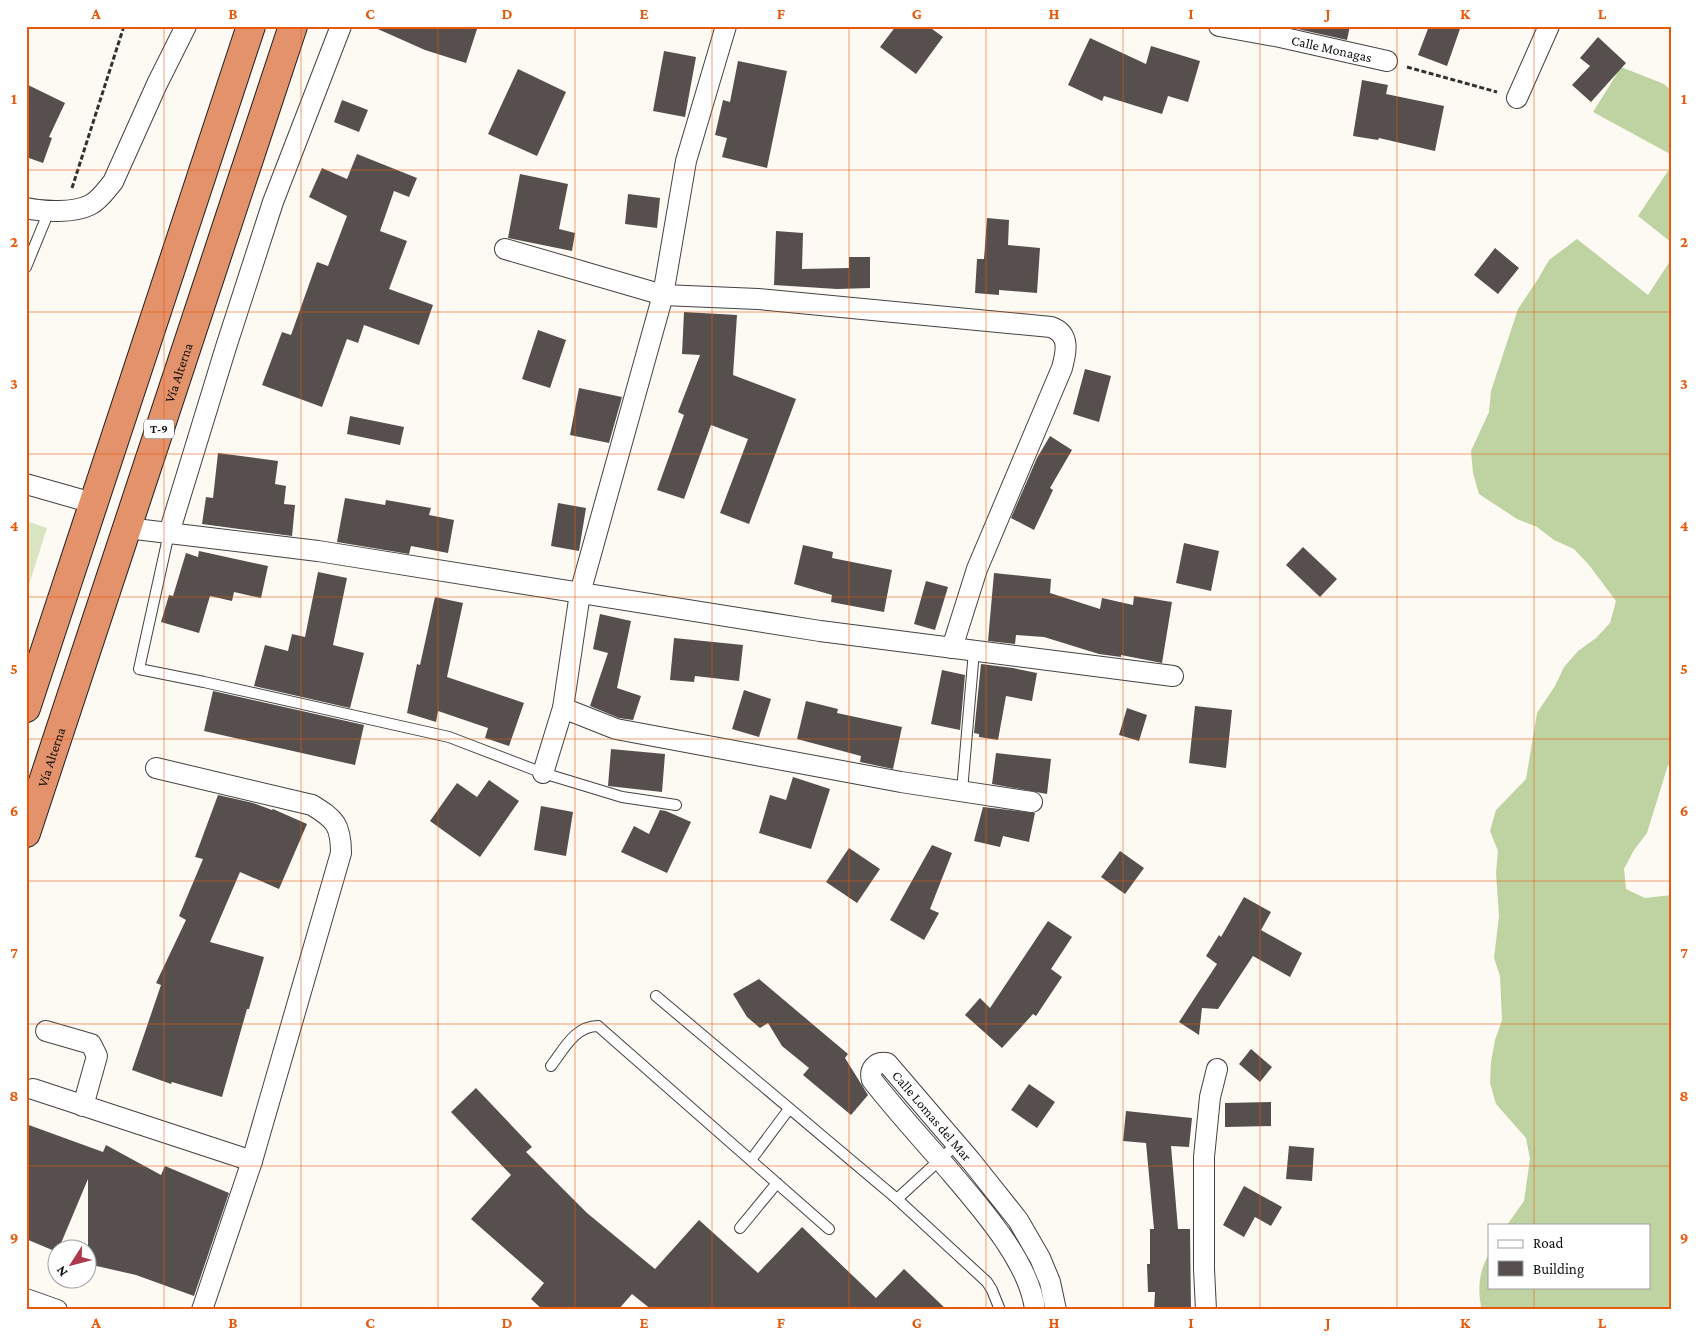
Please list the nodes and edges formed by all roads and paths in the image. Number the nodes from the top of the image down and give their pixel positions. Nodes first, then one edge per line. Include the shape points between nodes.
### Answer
1 (124, 26) edge
2 (186, 26) edge
3 (251, 26) edge
4 (293, 26) edge
5 (341, 26) edge
6 (726, 26) edge
7 (1218, 26) edge
8 (1549, 26) edge
9 (1387, 61) joint
10 (1517, 98) joint
11 (26, 208) edge
12 (57, 210) junction
13 (505, 249) dead end
14 (26, 267) edge
15 (663, 295) junction
16 (26, 484) edge
17 (93, 503) junction
18 (127, 528) junction
19 (169, 534) junction
20 (580, 594) junction
21 (952, 648) junction
22 (974, 651) junction
23 (1173, 676) dead end
24 (26, 708) edge
25 (563, 708) junction
26 (156, 768) dead end
27 (543, 773) junction
28 (962, 791) junction
29 (1032, 802) dead end
30 (676, 805) dead end
31 (26, 833) edge
32 (656, 996) dead end
33 (46, 1031) dead end
34 (551, 1066) dead end
35 (1217, 1069) dead end
36 (33, 1089) dead end
37 (83, 1106) junction
38 (789, 1109) junction
39 (956, 1144) junction
40 (751, 1160) junction
41 (939, 1160) junction
42 (252, 1161) junction
43 (777, 1183) junction
44 (897, 1199) junction
45 (740, 1228) dead end
46 (829, 1229) dead end
47 (26, 1299) edge
48 (57, 1310) edge
49 (202, 1310) edge
50 (1000, 1310) edge
51 (1035, 1310) edge
52 (1056, 1310) edge
53 (1206, 1310) edge

1 - 12 path
2 - 12 street via 113,182 90,205
3 - 17 highway
4 - 18 highway, Vía Alterna / T-9
5 - 19 street via 273,202
6 - 15 street via 686,162
7 - 9 street, Calle Monagas
8 - 10 street
9 - 10 path
11 - 12 street
12 - 14 lane
13 - 15 street
15 - 20 street
15 - 21 street via 758,299 1051,327 1061,333 1066,346 1062,368 978,568
16 - 17 street
17 - 24 highway
18 - 19 street
18 - 31 highway, Vía Alterna / T-9
19 - 20 street via 318,551
19 - 27 lane via 139,669 449,737
20 - 21 street
20 - 25 street
21 - 22 street
22 - 23 street
22 - 28 lane
25 - 27 street
25 - 28 street via 616,730
26 - 42 street via 312,805 331,817 341,836 341,853
27 - 30 lane via 622,797
28 - 29 street
32 - 38 lane
33 - 37 street via 91,1044 97,1056
34 - 40 lane via 577,1032 598,1026
35 - 53 street via 1210,1097 1204,1157
36 - 37 street
37 - 42 street
38 - 40 lane
38 - 44 lane
39 - 41 lane
39 - 41 street, Calle Lomas del Mar via 887,1063 876,1065 871,1073 872,1080
39 - 52 street, Calle Lomas del Mar via 1018,1220 1040,1258
40 - 43 lane
41 - 44 lane
41 - 51 street, Calle Lomas del Mar via 1000,1233 1025,1276
42 - 49 street
43 - 45 lane
43 - 46 lane
44 - 50 lane via 987,1282
47 - 48 street

